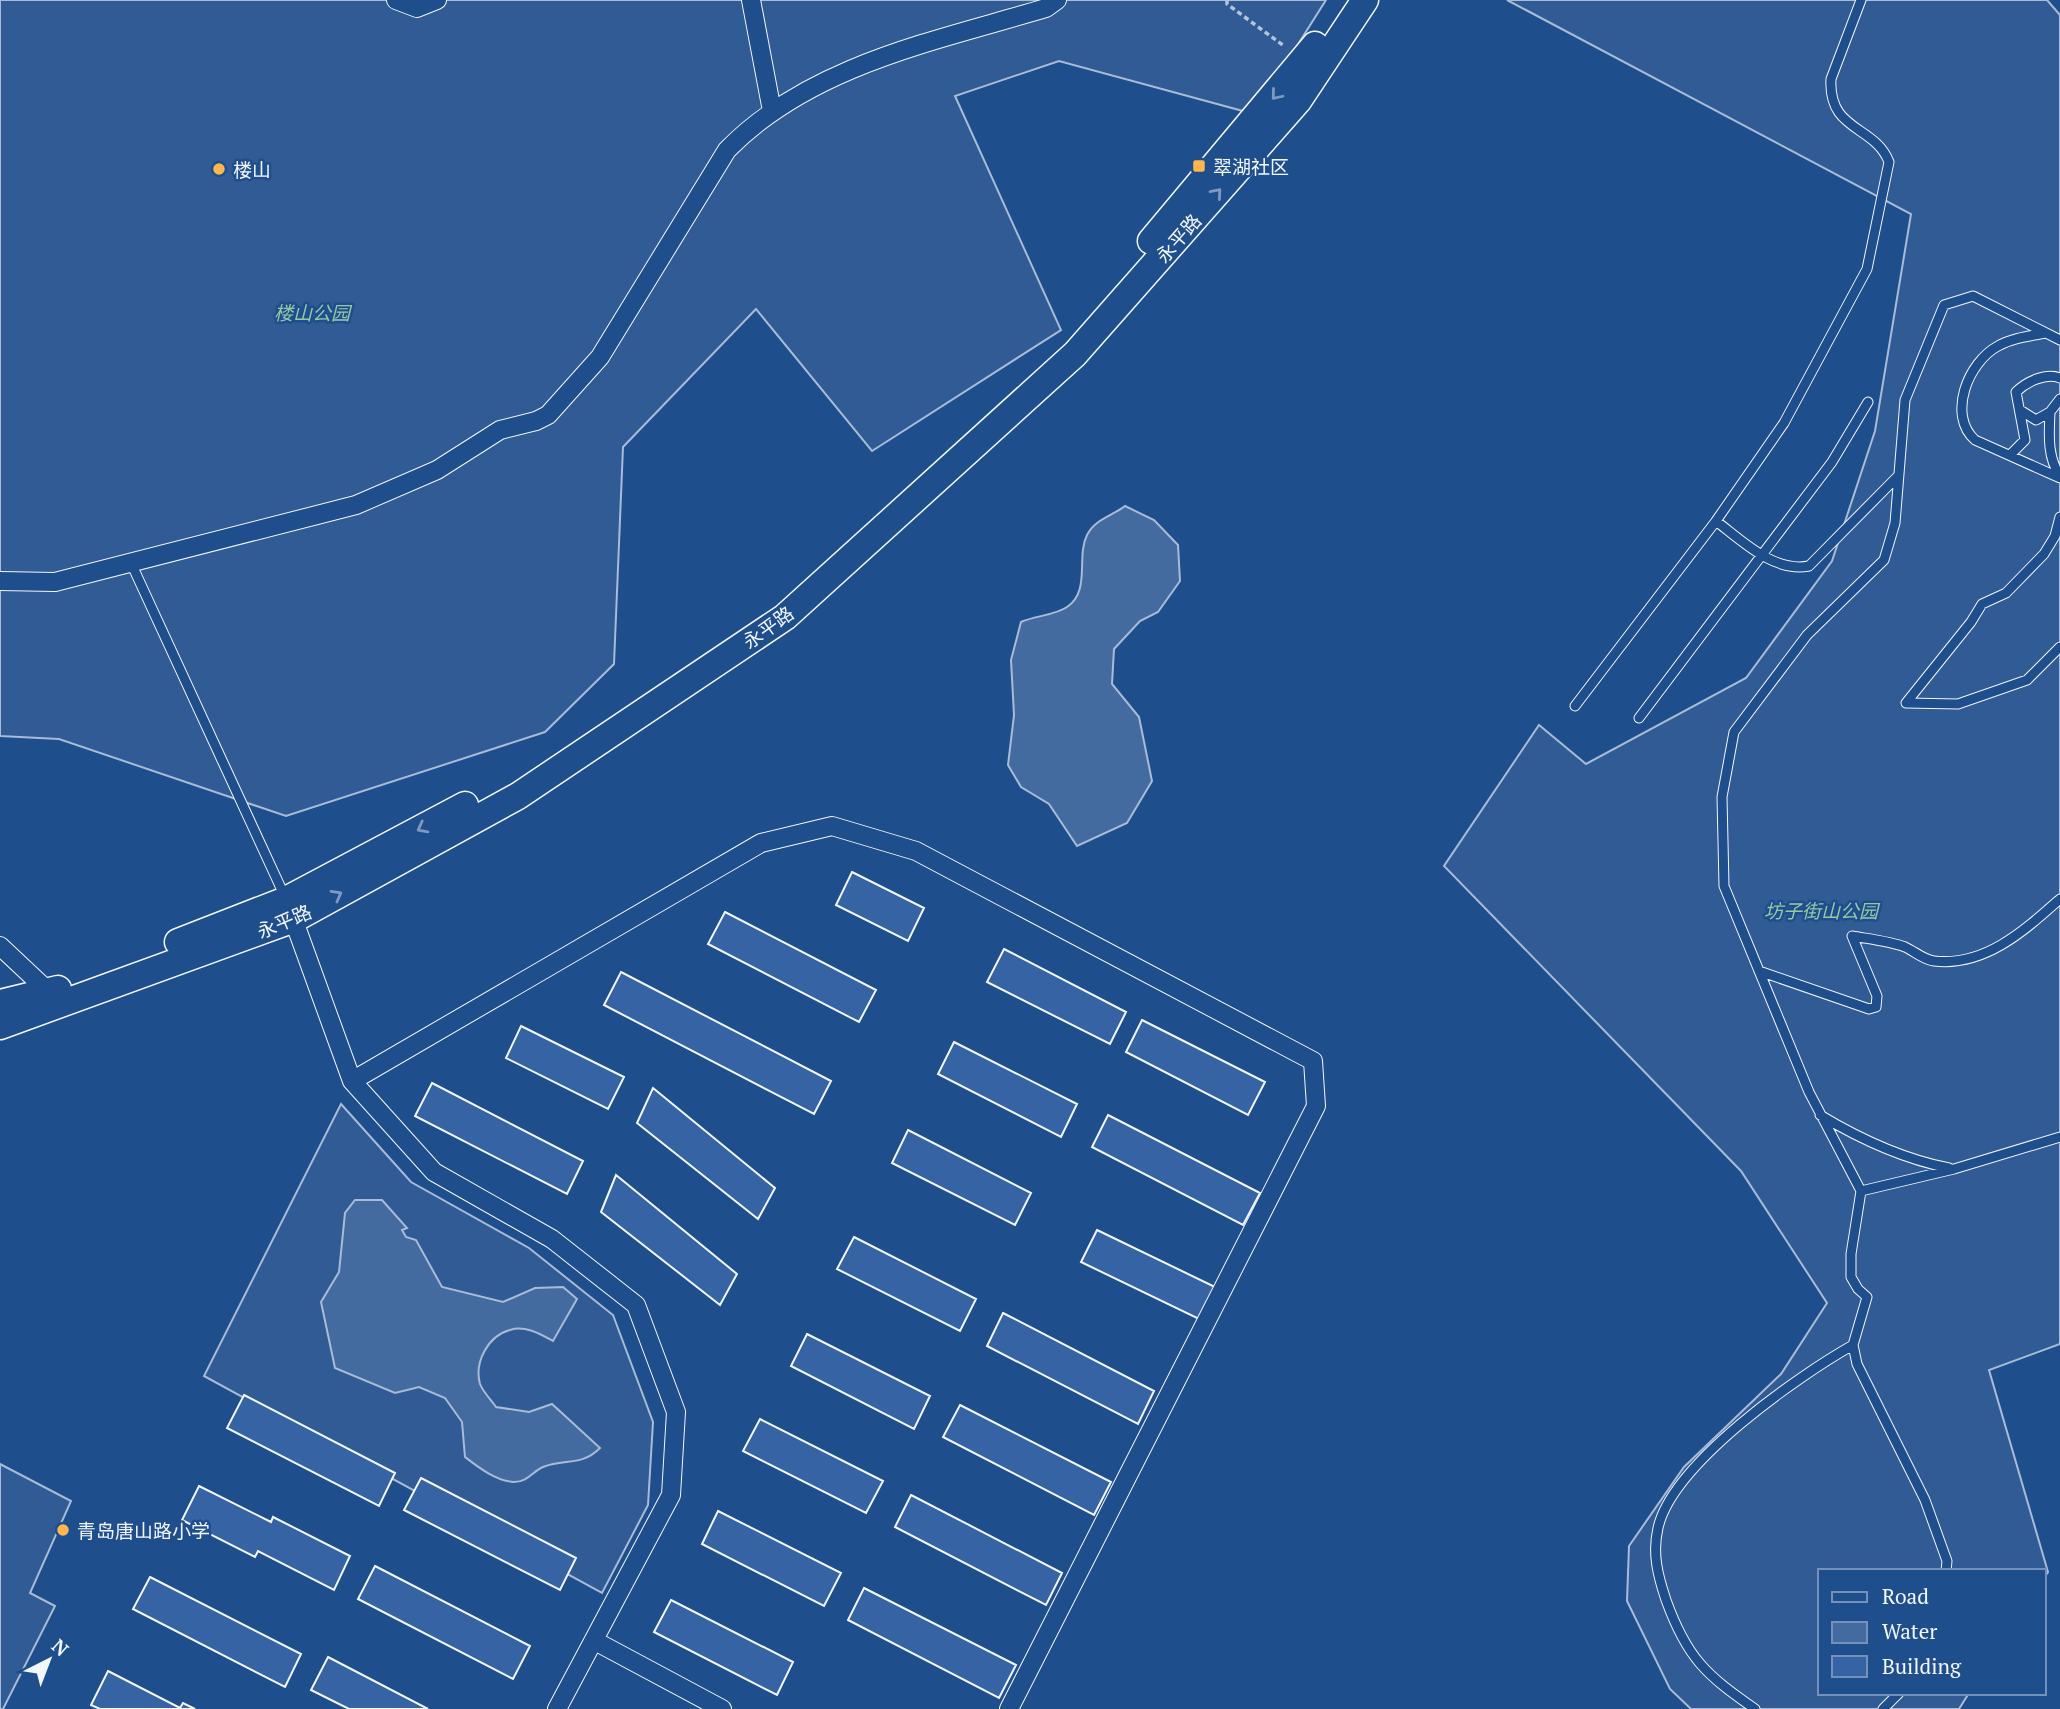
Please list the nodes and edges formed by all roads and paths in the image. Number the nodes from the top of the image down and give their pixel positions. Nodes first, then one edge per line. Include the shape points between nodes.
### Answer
1 (396, 0) edge
2 (437, 0) edge
3 (751, 0) edge
4 (1058, 0) edge
5 (1227, 0) edge
6 (1345, 0) edge
7 (1365, 0) edge
8 (1861, 0) edge
9 (1305, 61) junction
10 (772, 111) junction
11 (2046, 333) junction
12 (2060, 340) edge
13 (2060, 379) edge
14 (2060, 399) edge
15 (1868, 402) dead end
16 (2018, 409) junction
17 (2050, 412) junction
18 (2010, 455) junction
19 (1898, 477) junction
20 (2060, 477) edge
21 (2060, 517) edge
22 (1716, 521) junction
23 (1761, 556) junction
24 (131, 563) junction
25 (0, 581) edge
26 (2060, 647) edge
27 (1575, 706) dead end
28 (1639, 718) dead end
29 (2060, 899) edge
30 (290, 910) junction
31 (0, 946) edge
32 (1759, 971) junction
33 (49, 992) junction
34 (0, 1003) edge
35 (0, 1026) edge
36 (352, 1081) junction
37 (1819, 1114) junction
38 (2060, 1137) edge
39 (1954, 1169) junction
40 (1861, 1191) junction
41 (1853, 1345) junction
42 (1946, 1569) edge
43 (594, 1641) junction
44 (1897, 1695) edge
45 (557, 1709) edge
46 (722, 1709) edge
47 (1009, 1709) edge
48 (1755, 1709) edge
49 (1884, 1709) edge

1 - 2 street via 416,8
3 - 10 street
4 - 10 street via 1046,8 863,64
5 - 9 path
6 - 9 main road, 永平路
30 -> 7 main road, 永平路 via 518,796 785,617 1075,354 1298,101
8 - 22 lane via 1831,90 1840,117 1889,162 1872,251 1852,301 1784,423
9 -> 30 main road, 永平路 via 1063,342 774,603 509,781
10 - 24 street via 727,150 600,357 548,415 500,430 437,470 356,505
11 - 12 lane
11 - 18 lane via 1996,346 1977,363 1962,404 1965,431
11 - 19 lane via 1973,296 1944,305 1905,400
13 - 16 lane via 2048,376 2020,388 2015,398
14 - 17 lane
15 - 23 lane via 1832,462
16 - 17 lane via 2036,420
16 - 18 lane via 2025,440
17 - 20 lane via 2049,442
18 - 20 lane
19 - 23 lane via 1809,565 1788,565
19 - 32 lane via 1895,523 1884,560 1807,635 1734,732 1722,797 1724,886
21 - 26 lane via 2044,554 2006,593 1982,604 1906,703 1958,704 2027,680
22 - 23 lane
22 - 27 lane
23 - 28 lane
24 - 25 street via 55,582
24 - 30 lane
29 - 32 lane via 2026,930 1990,952 1962,960 1931,962 1904,947 1852,936 1877,996 1876,1007 1869,1009
30 - 33 main road, 永平路
30 - 35 main road, 永平路
30 - 36 street
31 - 33 street
32 - 37 lane
33 - 34 main road, 永平路
36 - 43 street via 434,1172 551,1239 636,1305 676,1412 671,1495
36 - 47 street via 761,843 832,826 916,851 1313,1060 1315,1106
37 - 39 lane via 1856,1137 1924,1163
37 - 40 lane
38 - 39 lane
39 - 40 lane
40 - 41 lane via 1850,1254 1851,1277 1867,1297
41 - 42 lane via 1857,1364 1925,1500
41 - 48 lane via 1819,1364 1720,1441 1688,1472 1658,1526 1655,1569 1676,1628 1694,1660
43 - 45 street
43 - 46 street
44 - 49 lane

